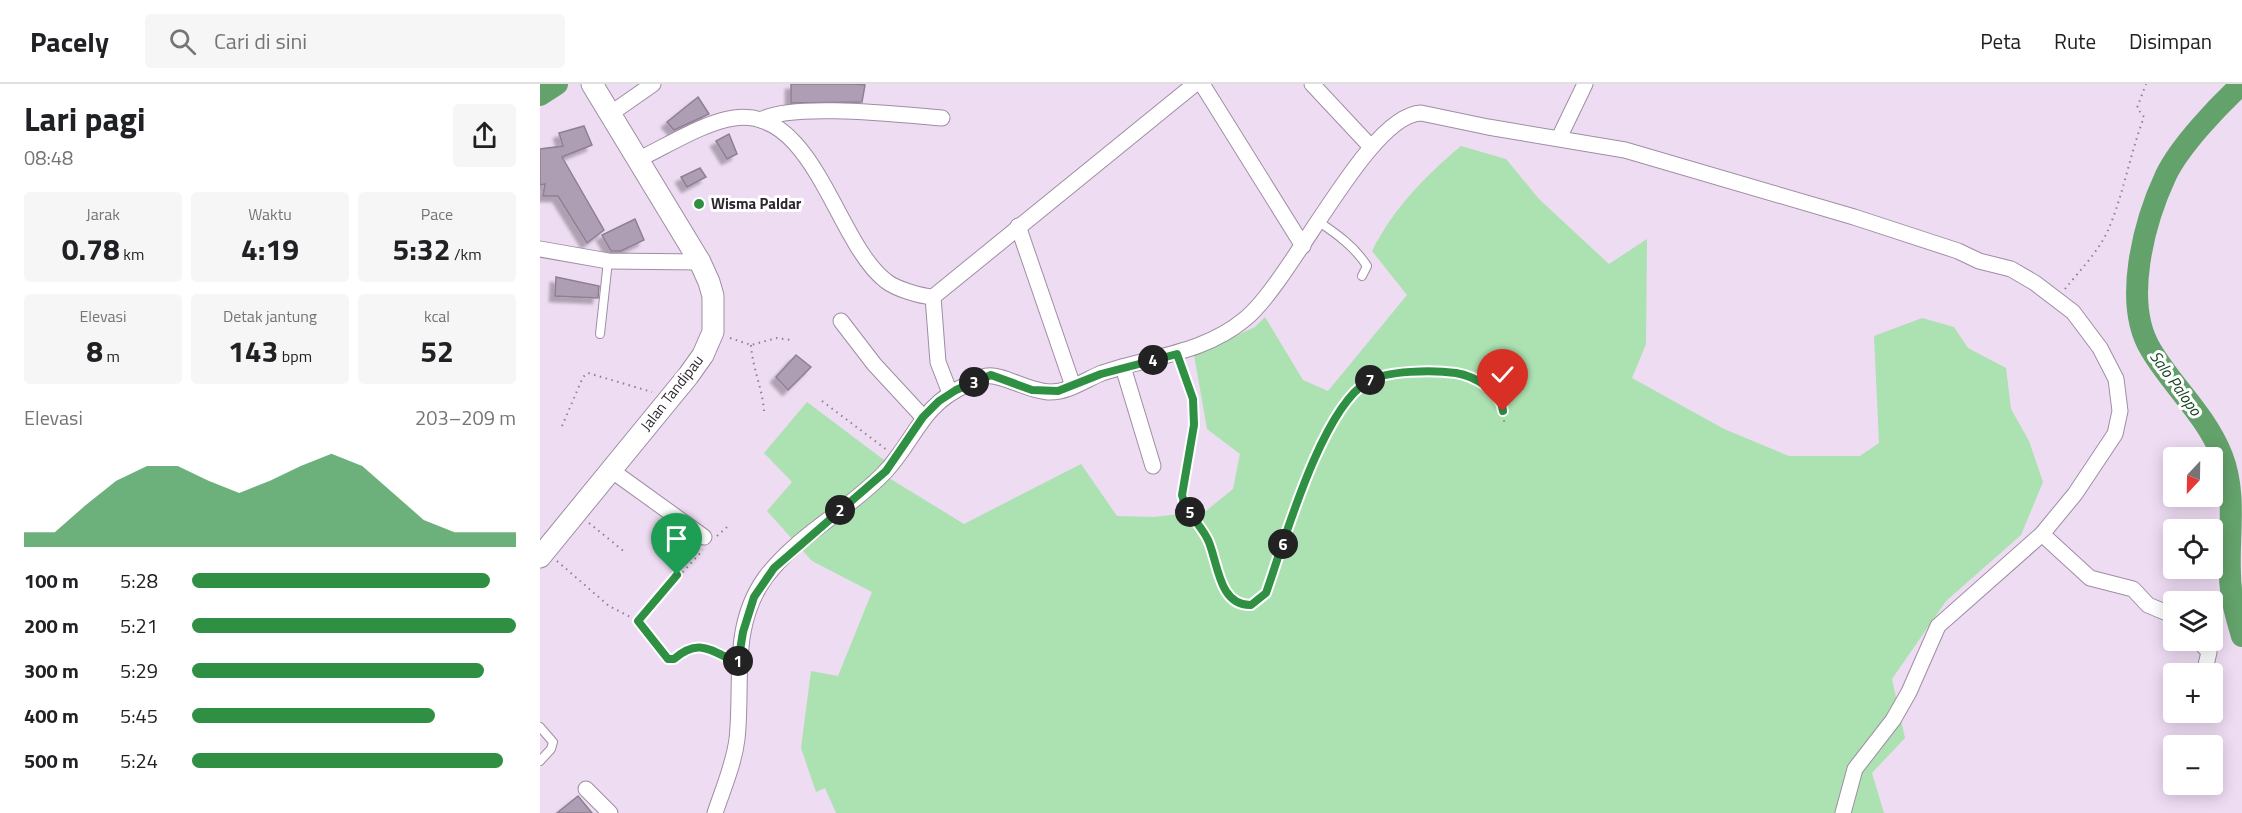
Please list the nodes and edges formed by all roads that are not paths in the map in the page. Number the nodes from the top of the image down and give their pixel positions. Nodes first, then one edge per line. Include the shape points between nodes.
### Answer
1 (592, 84) edge
2 (653, 84) edge
3 (1195, 84) edge
4 (1202, 84) edge
5 (1312, 84) edge
6 (1585, 84) edge
7 (610, 114) junction
8 (942, 118) dead end
9 (762, 120) junction
10 (1559, 138) junction
11 (1370, 146) junction
12 (637, 160) junction
13 (1319, 222) junction
14 (1017, 226) junction
15 (1303, 246) junction
16 (540, 249) edge
17 (608, 261) junction
18 (700, 262) junction
19 (1362, 276) dead end
20 (933, 297) junction
21 (841, 321) dead end
22 (600, 334) dead end
23 (1123, 367) junction
24 (1073, 386) junction
25 (950, 393) junction
26 (923, 417) junction
27 (1153, 466) dead end
28 (611, 470) junction
29 (2042, 534) junction
30 (704, 537) dead end
31 (544, 546) edge
32 (2163, 611) edge
33 (540, 727) edge
34 (540, 761) edge
35 (586, 789) dead end
36 (610, 813) edge
37 (715, 813) edge
38 (1843, 813) edge

1 - 7 street, Jalan Tandipau
2 - 7 street
3 - 14 street
4 - 15 street
5 - 11 street
6 - 10 street
7 - 12 street, Jalan Tandipau
8 - 9 street via 837,111 777,114
9 - 12 street via 727,119
9 - 20 street via 801,152 870,265 885,281
10 - 11 street via 1421,113 1392,124
10 - 29 street via 1636,153 1958,251 2013,270 2073,312 2100,348 2116,379 2120,411 2107,449
11 - 13 street
12 - 18 street, Jalan Tandipau
13 - 15 street
13 - 19 lane via 1362,259 1367,266
14 - 20 street
14 - 24 street
15 - 23 street via 1243,321 1210,341 1177,354
16 - 17 street
17 - 18 street
17 - 22 lane
18 - 28 street, Jalan Tandipau via 713,296 713,332 704,355
20 - 25 street via 938,362
21 - 26 street
23 - 24 street
23 - 27 street
24 - 25 street via 1038,392 991,375
25 - 26 street
26 - 37 street via 897,457 867,489 796,546 764,580 748,616 738,663 737,739
28 - 30 street
28 - 31 street, Jalan Tandipau via 578,514
29 - 32 street via 2090,578 2133,589 2148,605
29 - 38 street via 1938,626 1897,713 1855,769
33 - 34 lane via 553,742
35 - 36 street

